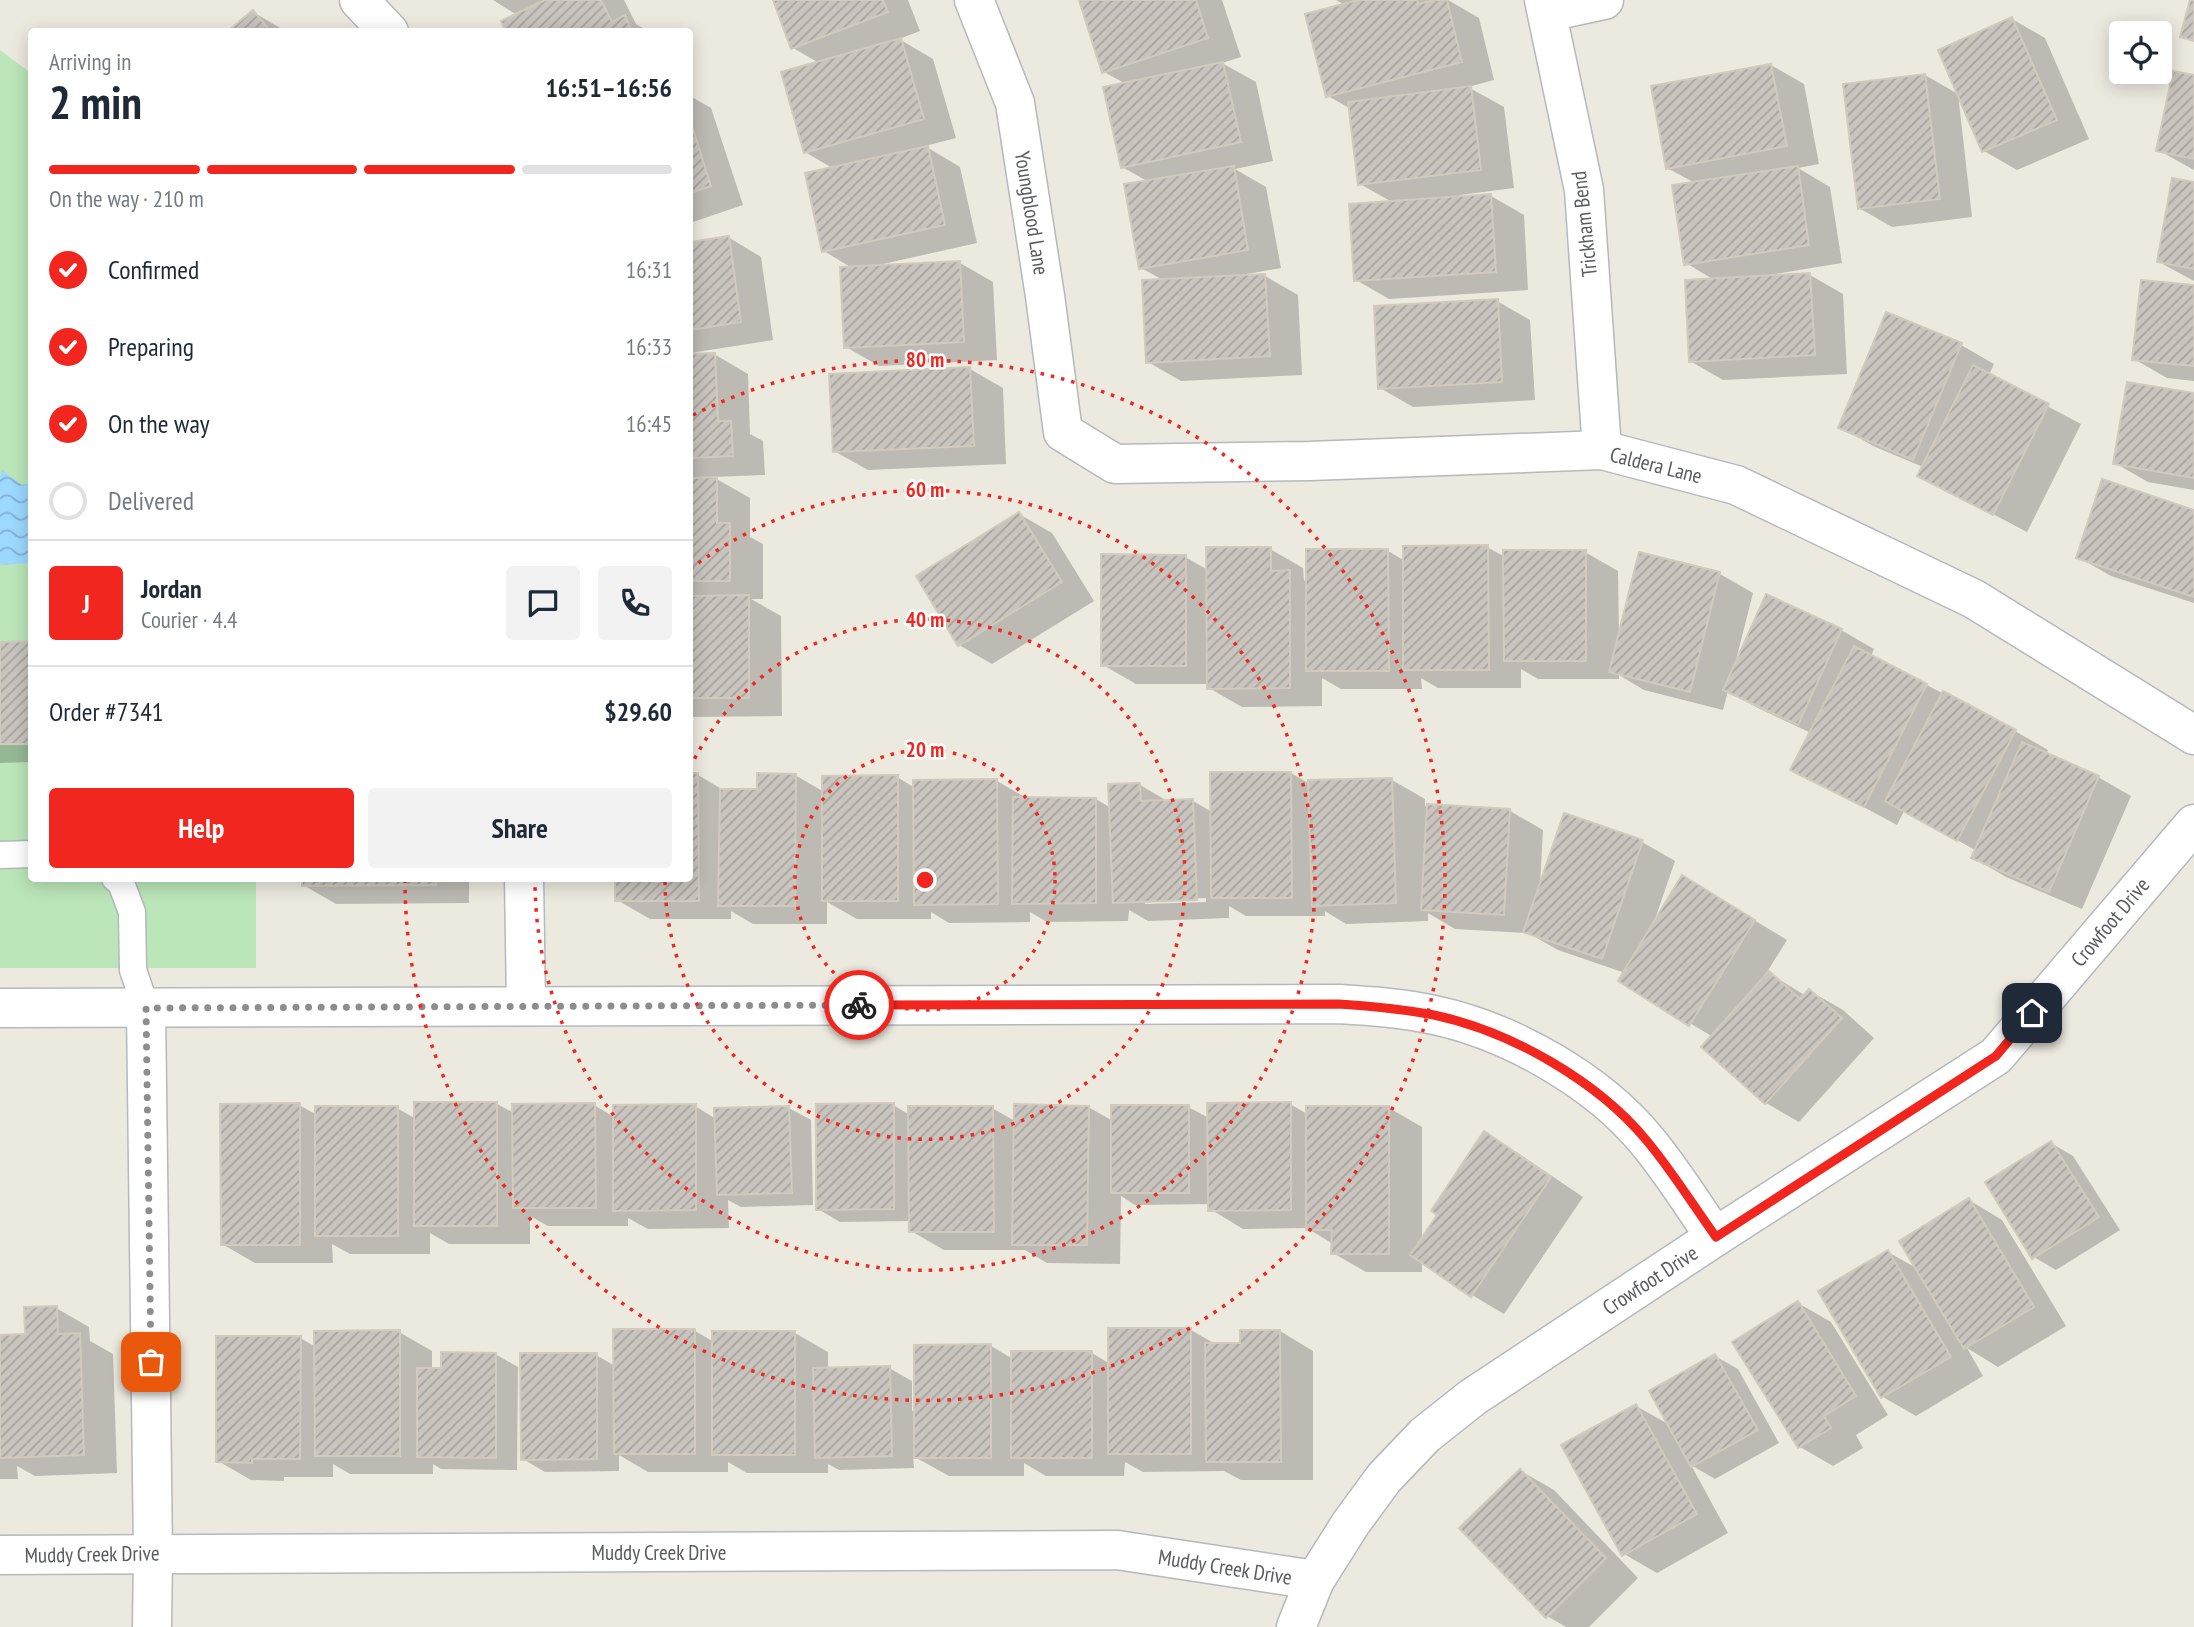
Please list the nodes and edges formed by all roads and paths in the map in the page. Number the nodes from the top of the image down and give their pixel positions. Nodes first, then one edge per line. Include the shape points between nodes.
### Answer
1 (359, 0) edge
2 (974, 0) edge
3 (1605, 0) edge
4 (1546, 6) edge
5 (385, 28) edge
6 (1063, 432) joint
7 (1601, 450) junction
8 (2194, 735) edge
9 (2194, 824) edge
10 (28, 854) edge
11 (0, 855) edge
12 (120, 882) edge
13 (524, 882) edge
14 (526, 1005) junction
15 (0, 1008) edge
16 (146, 1008) junction
17 (1716, 1237) junction
18 (153, 1553) junction
19 (0, 1555) edge
20 (1315, 1580) junction
21 (152, 1627) edge
22 (1296, 1627) edge

1 - 5 street
2 - 6 street, Youngblood Lane via 1015,103
3 - 4 street
4 - 7 street, Trickham Bend via 1584,190
6 - 7 street, Caldera Lane via 1115,464
7 - 8 street, Caldera Lane via 1735,485 1974,599
9 - 17 street, Crowfoot Drive via 1996,1056
10 - 11 lane
12 - 16 lane via 132,912 133,970
13 - 14 street
14 - 16 street
14 - 17 street via 1339,1004 1437,1016 1530,1050 1609,1101 1647,1141
15 - 16 street
16 - 18 street
17 - 20 street, Crowfoot Drive via 1473,1397 1425,1436 1384,1478
18 - 19 street, Muddy Creek Drive
18 - 20 street, Muddy Creek Drive via 1117,1550
18 - 21 street
20 - 22 street, Crowfoot Drive

